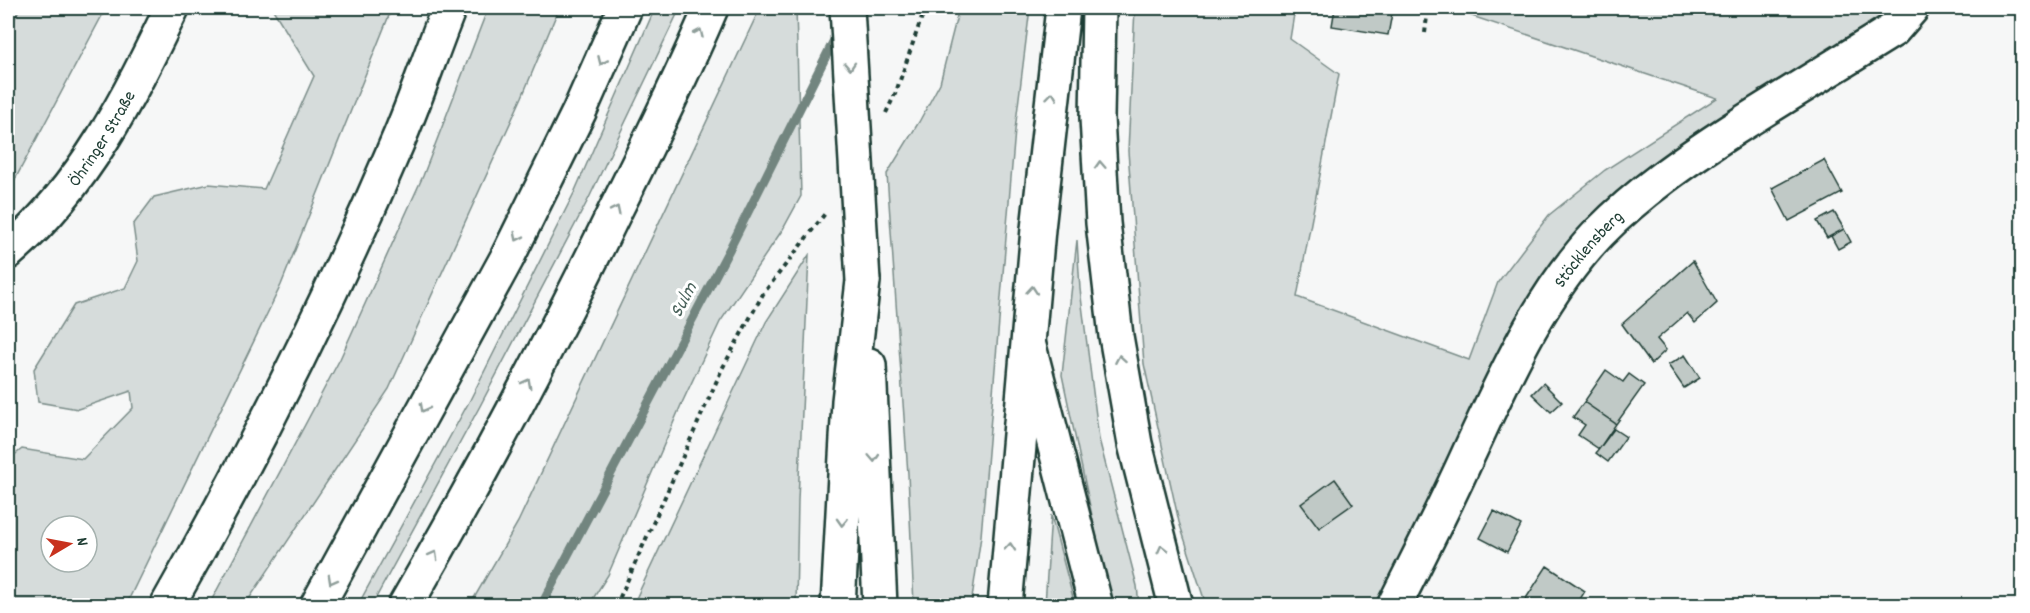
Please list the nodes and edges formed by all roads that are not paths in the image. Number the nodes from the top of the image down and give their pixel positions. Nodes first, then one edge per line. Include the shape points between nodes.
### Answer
1 (172, 8) edge
2 (449, 8) edge
3 (625, 8) edge
4 (711, 8) edge
5 (847, 8) edge
6 (1062, 8) edge
7 (1099, 8) edge
8 (1912, 8) edge
9 (8, 252) edge
10 (1028, 341) junction
11 (860, 400) junction
12 (167, 606) edge
13 (317, 606) edge
14 (405, 606) edge
15 (838, 606) edge
16 (880, 606) edge
17 (1005, 606) edge
18 (1096, 606) edge
19 (1176, 606) edge
20 (1394, 606) edge

1 - 9 main road, Öhringer Straße via 111,127 72,185 34,230
2 - 12 main road via 397,142 312,329 227,500
3 -> 13 main road via 507,258
14 -> 4 main road via 579,285
5 -> 11 main road, bridge via 863,281
10 -> 6 main road
19 -> 7 main road via 1135,444 1116,336 1103,222 1097,118
8 - 20 main road, Stöcklensberg via 1893,30 1689,159 1636,199 1599,234 1561,278 1538,314
17 -> 10 main road
10 - 18 main road
11 -> 15 main road
11 -> 16 main road

